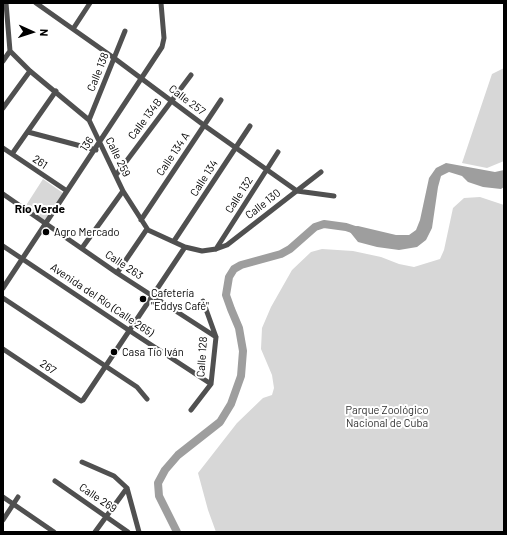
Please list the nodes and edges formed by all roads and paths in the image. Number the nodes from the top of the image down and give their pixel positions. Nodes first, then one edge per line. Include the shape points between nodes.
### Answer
1 (6, 3) edge
2 (36, 3) edge
3 (90, 3) edge
4 (161, 3) edge
5 (73, 28) junction
6 (125, 31) dead end
7 (10, 51) junction
8 (114, 58) junction
9 (3, 61) edge
10 (30, 71) junction
11 (191, 75) dead end
12 (142, 78) junction
13 (56, 91) junction
14 (221, 100) dead end
15 (171, 101) junction
16 (3, 108) edge
17 (89, 120) junction
18 (204, 126) junction
19 (250, 126) dead end
20 (28, 132) junction
21 (100, 142) junction
22 (3, 148) edge
23 (236, 148) junction
24 (103, 149) junction
25 (95, 150) junction
26 (278, 152) dead end
27 (12, 154) junction
28 (267, 170) junction
29 (321, 172) dead end
30 (116, 175) junction
31 (67, 191) junction
32 (123, 191) junction
33 (297, 191) junction
34 (3, 194) edge
35 (334, 196) dead end
36 (141, 220) junction
37 (45, 223) junction
38 (147, 229) junction
39 (174, 242) junction
40 (3, 246) edge
41 (185, 247) junction
42 (82, 248) junction
43 (216, 249) junction
44 (23, 259) junction
45 (117, 273) junction
46 (3, 288) edge
47 (153, 296) junction
48 (3, 298) edge
49 (203, 301) dead end
50 (130, 331) junction
51 (216, 337) junction
52 (3, 349) edge
53 (106, 367) junction
54 (210, 384) junction
55 (147, 399) dead end
56 (191, 410) dead end
57 (82, 462) dead end
58 (55, 481) dead end
59 (127, 488) junction
60 (18, 497) dead end
61 (3, 498) edge
62 (14, 505) junction
63 (107, 516) junction
64 (3, 520) edge
65 (54, 532) edge
66 (95, 532) edge
67 (128, 532) edge
68 (139, 532) edge

1 - 7 street
2 - 5 street, Calle 257
3 - 5 street
4 - 12 street, 136 via 164,38 162,47
5 - 8 street, Calle 257
6 - 8 street, Calle 138
7 - 9 street
7 - 10 street, Calle 259
8 - 12 street, Calle 257
8 - 17 street, Calle 138
10 - 13 street, Calle 259
10 - 16 street
11 - 15 street, Calle 134B
12 - 15 street, Calle 257
12 - 21 street, 136
13 - 17 street, Calle 259
13 - 20 street
14 - 18 street, Calle 134 A
15 - 18 street, Calle 257
15 - 30 street, Calle 134B
17 - 21 street, Calle 259
18 - 23 street, Calle 257
18 - 36 street, Calle 134 A
19 - 23 street, Calle 134
20 - 25 street
20 - 27 street
21 - 24 street, Calle 259
21 - 25 street, 136
22 - 27 street, 261
23 - 28 street, Calle 257
23 - 39 street, Calle 134
24 - 25 street
24 - 30 street, Calle 259
25 - 31 street, 136
26 - 28 street, Calle 132
27 - 31 street, 261
28 - 33 street, Calle 257
28 - 43 street, Calle 132
29 - 33 street, Calle 130
30 - 32 street, Calle 259
31 - 37 street, 136
32 - 36 street, Calle 259
32 - 42 street
33 - 35 street, Calle 257
33 - 43 street, Calle 130 via 227,245
34 - 37 street, Calle 263
36 - 38 street, Calle 259
37 - 42 street, Calle 263
37 - 44 street, 136
38 - 39 street
38 - 45 street
39 - 41 street
40 - 44 street, Avenida del Río (Calle 265)
41 - 43 street via 202,251
41 - 47 street
42 - 45 street, Calle 263
44 - 46 street, 136
44 - 50 street, Avenida del Río (Calle 265)
45 - 47 street, Calle 263
47 - 50 street
47 - 51 street, Calle 263
48 - 53 street
49 - 51 street, Calle 128
50 - 53 street
50 - 54 street, Avenida del Río (Calle 265)
51 - 54 street, Calle 128
52 - 53 street, 267 via 82,401
53 - 55 street via 137,387
54 - 56 street, Calle 128
57 - 59 street via 114,476
58 - 63 street, Calle 269
59 - 63 street
59 - 68 street
60 - 62 street
61 - 62 street
62 - 64 street
62 - 65 street
63 - 66 street
63 - 67 street, Calle 269

